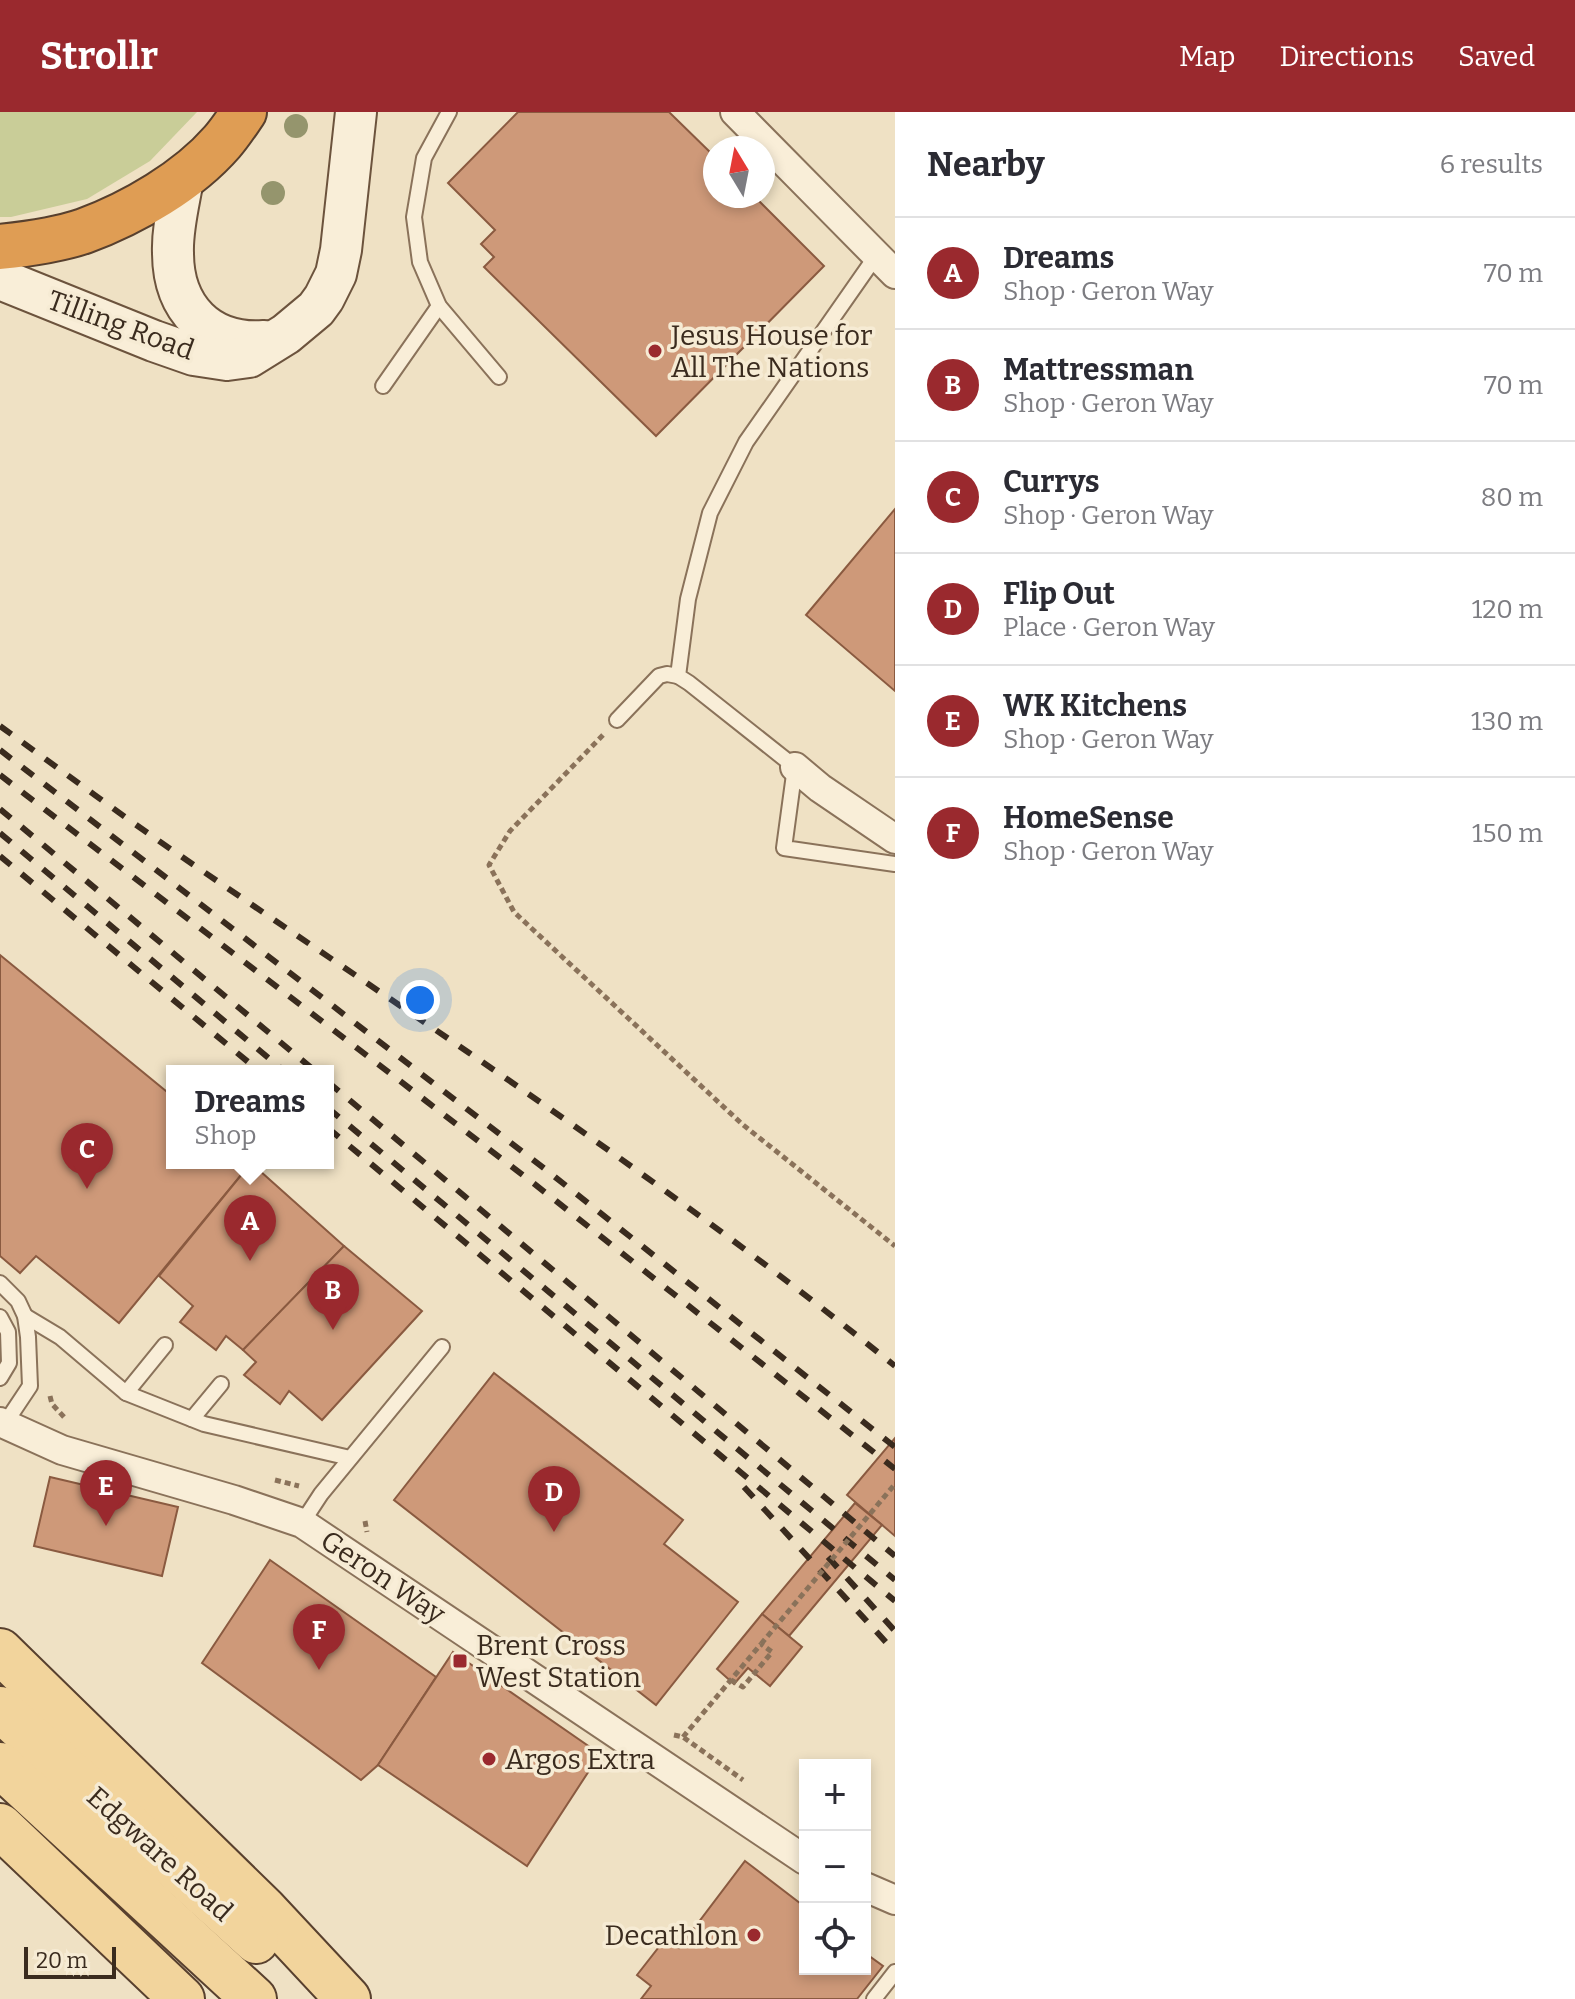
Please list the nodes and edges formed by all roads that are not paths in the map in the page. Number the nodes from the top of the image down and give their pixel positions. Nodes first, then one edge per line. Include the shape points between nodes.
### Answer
1 (244, 112) edge
2 (356, 112) edge
3 (449, 112) edge
4 (735, 112) edge
5 (183, 179) junction
6 (0, 247) edge
7 (886, 265) edge
8 (0, 279) edge
9 (439, 306) junction
10 (286, 334) junction
11 (499, 377) dead end
12 (383, 386) dead end
13 (678, 676) junction
14 (617, 720) road end
15 (795, 767) junction
16 (895, 839) edge
17 (895, 864) edge
18 (0, 1283) edge
19 (25, 1316) junction
20 (0, 1317) edge
21 (165, 1345) dead end
22 (442, 1347) dead end
23 (0, 1378) edge
24 (221, 1384) dead end
25 (126, 1393) junction
26 (192, 1419) junction
27 (1, 1424) edge
28 (350, 1458) junction
29 (302, 1523) junction
30 (0, 1651) edge
31 (0, 1709) edge
32 (0, 1765) edge
33 (3, 1836) edge
34 (799, 1856) edge
35 (871, 1890) edge
36 (895, 1900) edge
37 (895, 1972) edge
38 (182, 1999) edge
39 (254, 1999) edge
40 (321, 1999) edge
41 (348, 1999) edge
42 (874, 1999) edge

1 - 5 highway
2 - 10 street, Tilling Road via 336,274 316,309
3 - 9 lane via 424,158 414,217 420,262
4 - 7 street
5 - 6 highway via 83,231
5 - 10 street, Tilling Road via 172,253 184,303 221,336 259,341
7 - 13 lane via 746,442 710,513 688,599
8 - 10 street, Tilling Road via 194,355 249,357
9 - 11 lane
9 - 12 lane
13 - 14 lane via 659,676
13 - 15 lane
15 - 16 street
15 - 17 lane via 784,848
18 - 19 lane
19 - 25 lane via 60,1337
19 - 27 lane via 30,1386
20 - 23 lane via 8,1332 9,1363
21 - 25 lane
22 - 28 lane
24 - 26 lane
25 - 26 lane
26 - 28 lane
27 - 29 street, Geron Way via 62,1450
28 - 29 lane
29 - 34 street, Geron Way
30 - 41 main road via 264,1909
31 - 40 main road, Edgware Road
32 - 39 main road, Edgware Road
33 - 38 main road
35 - 36 street
37 - 42 lane

